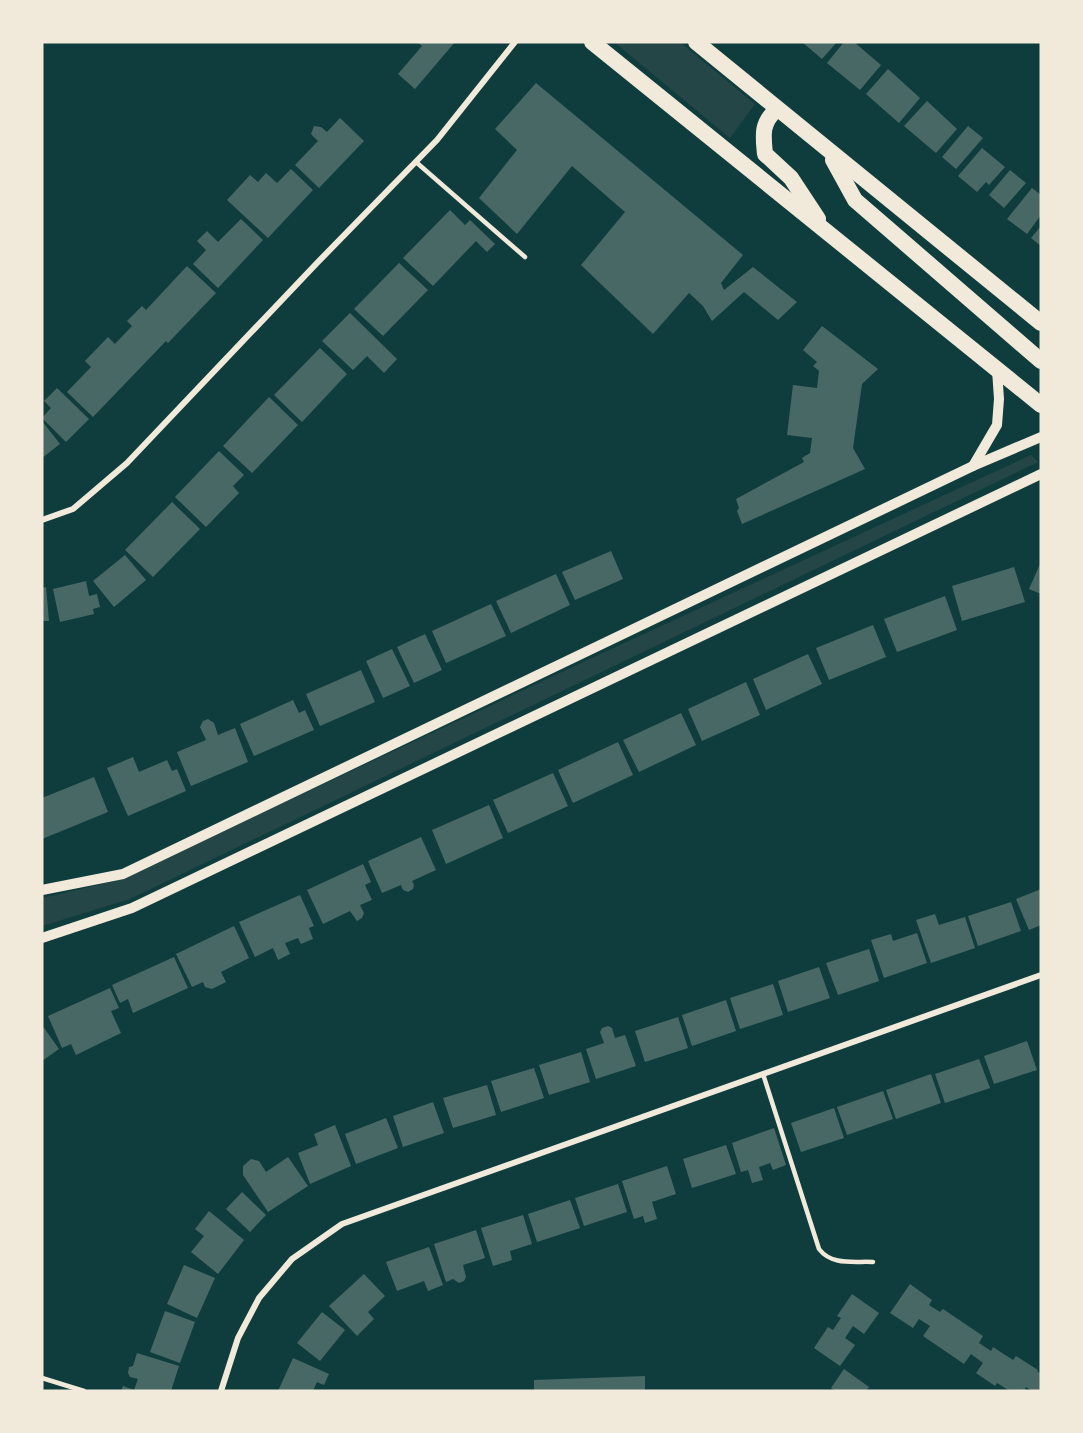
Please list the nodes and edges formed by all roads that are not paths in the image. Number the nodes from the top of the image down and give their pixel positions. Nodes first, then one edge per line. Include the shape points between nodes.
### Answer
1 (515, 42) edge
2 (592, 42) edge
3 (696, 42) edge
4 (777, 109) junction
5 (828, 151) junction
6 (416, 162) junction
7 (829, 234) junction
8 (525, 256) dead end
9 (1041, 323) edge
10 (1041, 361) edge
11 (997, 370) junction
12 (1041, 405) edge
13 (1041, 437) edge
14 (973, 466) junction
15 (1041, 474) edge
16 (42, 520) edge
17 (42, 890) edge
18 (42, 938) edge
19 (1041, 975) edge
20 (763, 1074) junction
21 (873, 1262) dead end
22 (42, 1378) edge
23 (84, 1391) edge
24 (220, 1391) edge

1 - 6 street
2 - 7 highway
3 - 4 highway
4 - 5 highway
4 - 7 highway via 768,118 763,135 765,154 790,178
5 - 9 highway
5 - 10 highway via 855,200
6 - 8 lane
6 - 16 street via 127,463 73,509
7 - 11 highway
11 - 12 highway
11 - 14 street via 997,424
13 - 14 street
14 - 17 street via 123,874
15 - 18 street via 132,908
19 - 20 street
20 - 21 lane via 819,1249 834,1261
20 - 24 street via 342,1224 292,1259 260,1298 238,1338
22 - 23 lane

